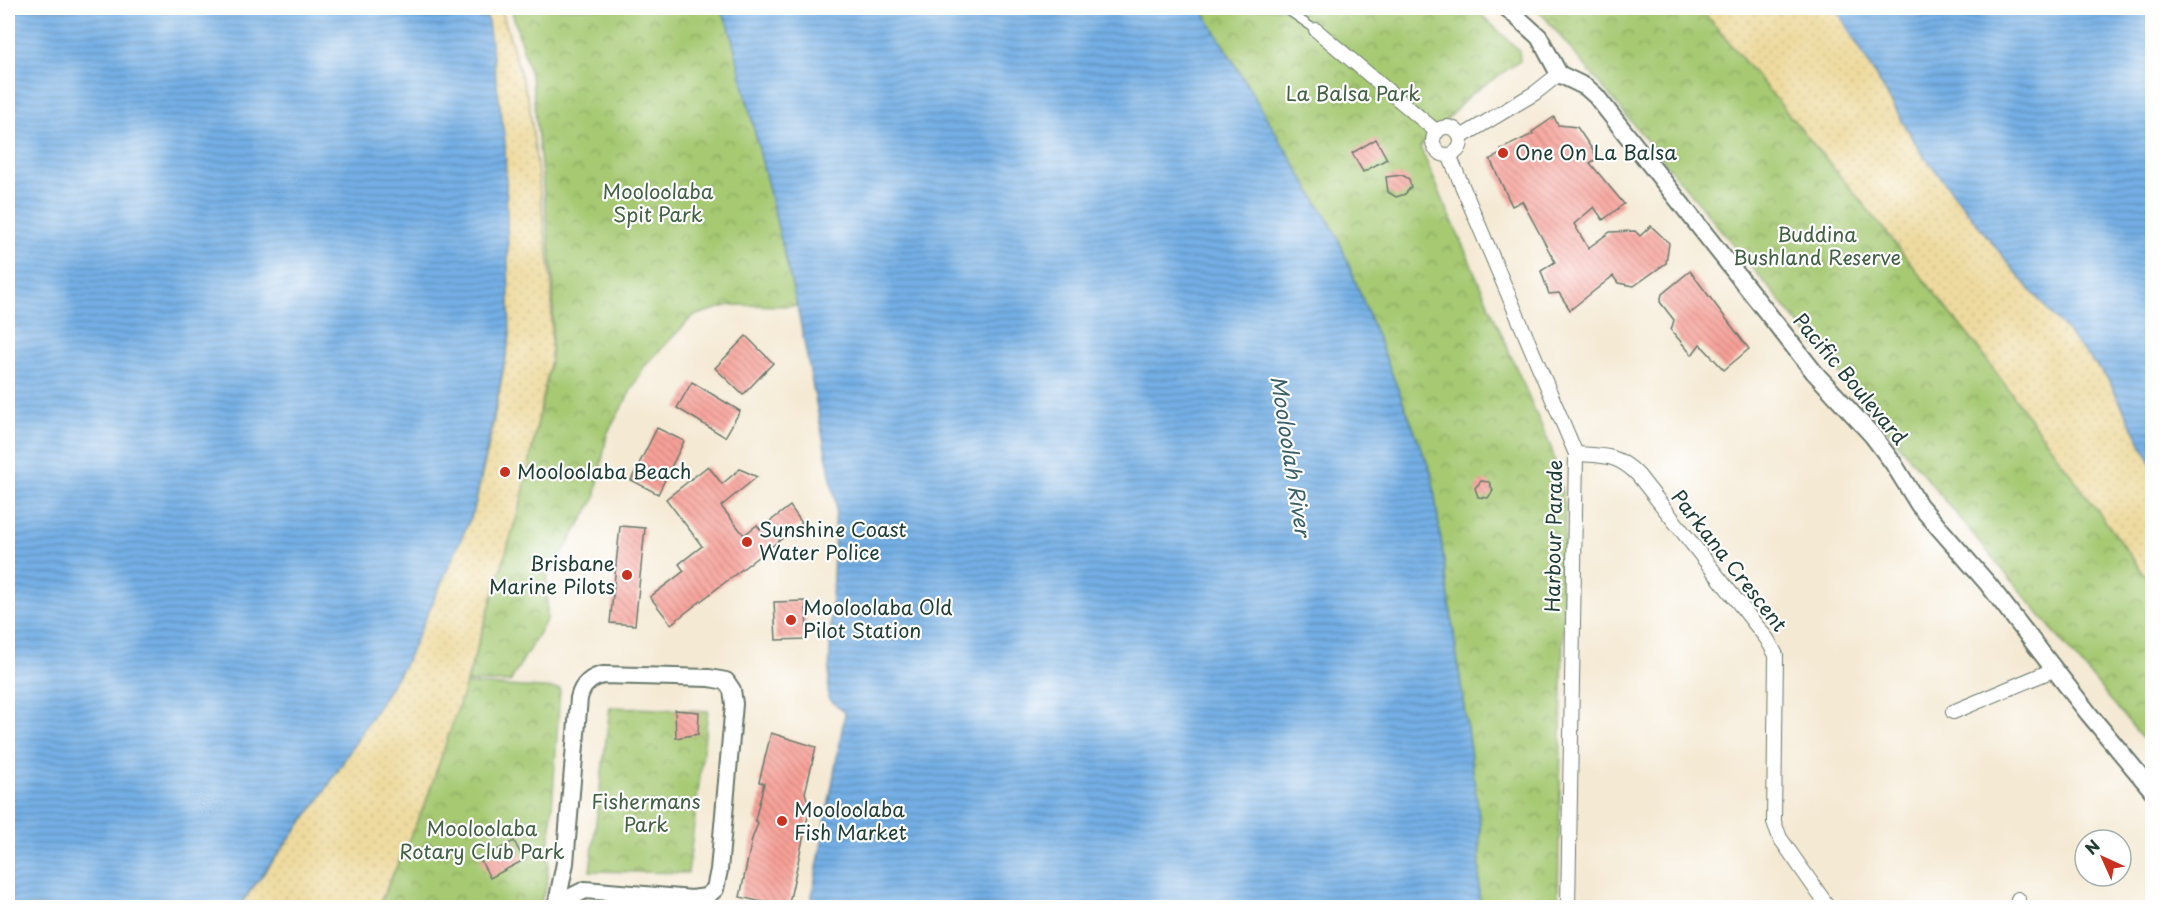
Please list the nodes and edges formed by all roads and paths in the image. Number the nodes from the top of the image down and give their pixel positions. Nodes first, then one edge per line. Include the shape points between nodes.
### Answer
1 (1284, 8) edge
2 (1507, 8) edge
3 (1316, 30) joint
4 (1559, 74) junction
5 (1437, 132) junction
6 (1461, 137) junction
7 (1449, 155) junction
8 (1576, 454) junction
9 (2054, 669) junction
10 (1953, 712) dead end
11 (2152, 790) edge
12 (565, 863) junction
13 (585, 890) junction
14 (556, 908) edge
15 (562, 908) edge
16 (1568, 908) edge
17 (1829, 908) edge

1 - 3 lane
2 - 4 street via 1539,37
3 - 5 street
4 - 6 street via 1535,93
4 - 9 street, Pacific Boulevard via 1596,96 1814,372 1872,435 1919,505 1988,584
5 - 6 street via 1449,127
5 - 7 street via 1434,146 1441,154
6 - 7 street via 1459,148
7 - 8 street, Harbour Parade
8 - 16 street, Harbour Parade
8 - 17 street, Parkana Crescent via 1612,456 1627,463 1776,655 1774,822 1780,838
9 - 10 street
9 - 11 street, Pacific Boulevard
12 - 13 street via 569,877
12 - 13 street via 579,698 586,684 604,675 726,681 734,704 715,889 705,897 692,898
12 - 14 street
13 - 15 street

